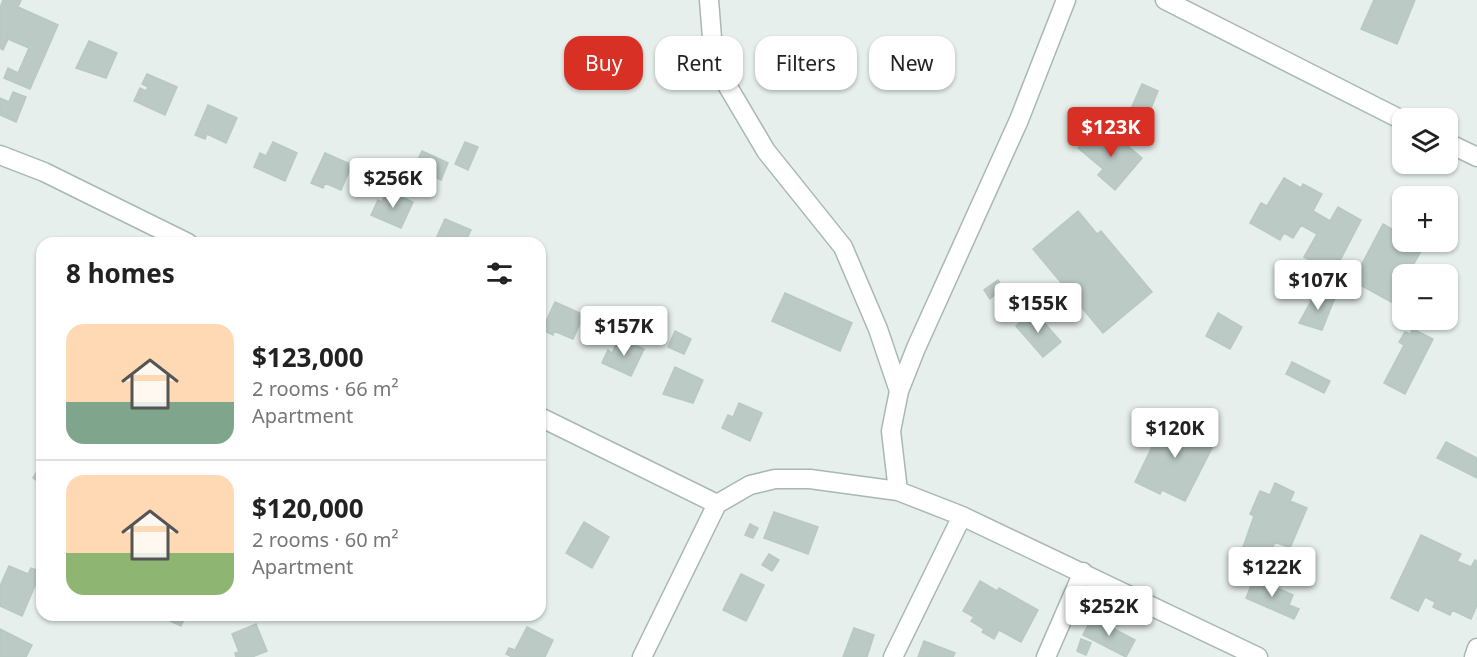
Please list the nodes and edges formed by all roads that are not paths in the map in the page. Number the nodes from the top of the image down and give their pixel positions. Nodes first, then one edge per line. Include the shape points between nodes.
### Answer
1 (709, 0) edge
2 (1066, 0) edge
3 (1165, 0) edge
4 (1392, 115) edge
5 (1458, 148) edge
6 (0, 155) edge
7 (1477, 158) edge
8 (176, 237) edge
9 (899, 391) junction
10 (546, 420) edge
11 (898, 491) junction
12 (717, 504) junction
13 (962, 516) junction
14 (1083, 572) junction
15 (1477, 648) edge
16 (1237, 652) edge
17 (642, 657) edge
18 (893, 657) edge
19 (1046, 657) edge
20 (1258, 657) edge
21 (1474, 657) edge

1 - 9 street via 714,63 766,151 843,247
2 - 9 street via 1019,120
3 - 4 street
5 - 7 street
6 - 8 street via 44,172
9 - 11 street via 891,431
10 - 12 street
11 - 12 street via 810,479 775,479 750,484
11 - 13 street
12 - 17 street
13 - 14 street
13 - 18 street
14 - 16 street
14 - 19 street
15 - 21 street
16 - 20 street

